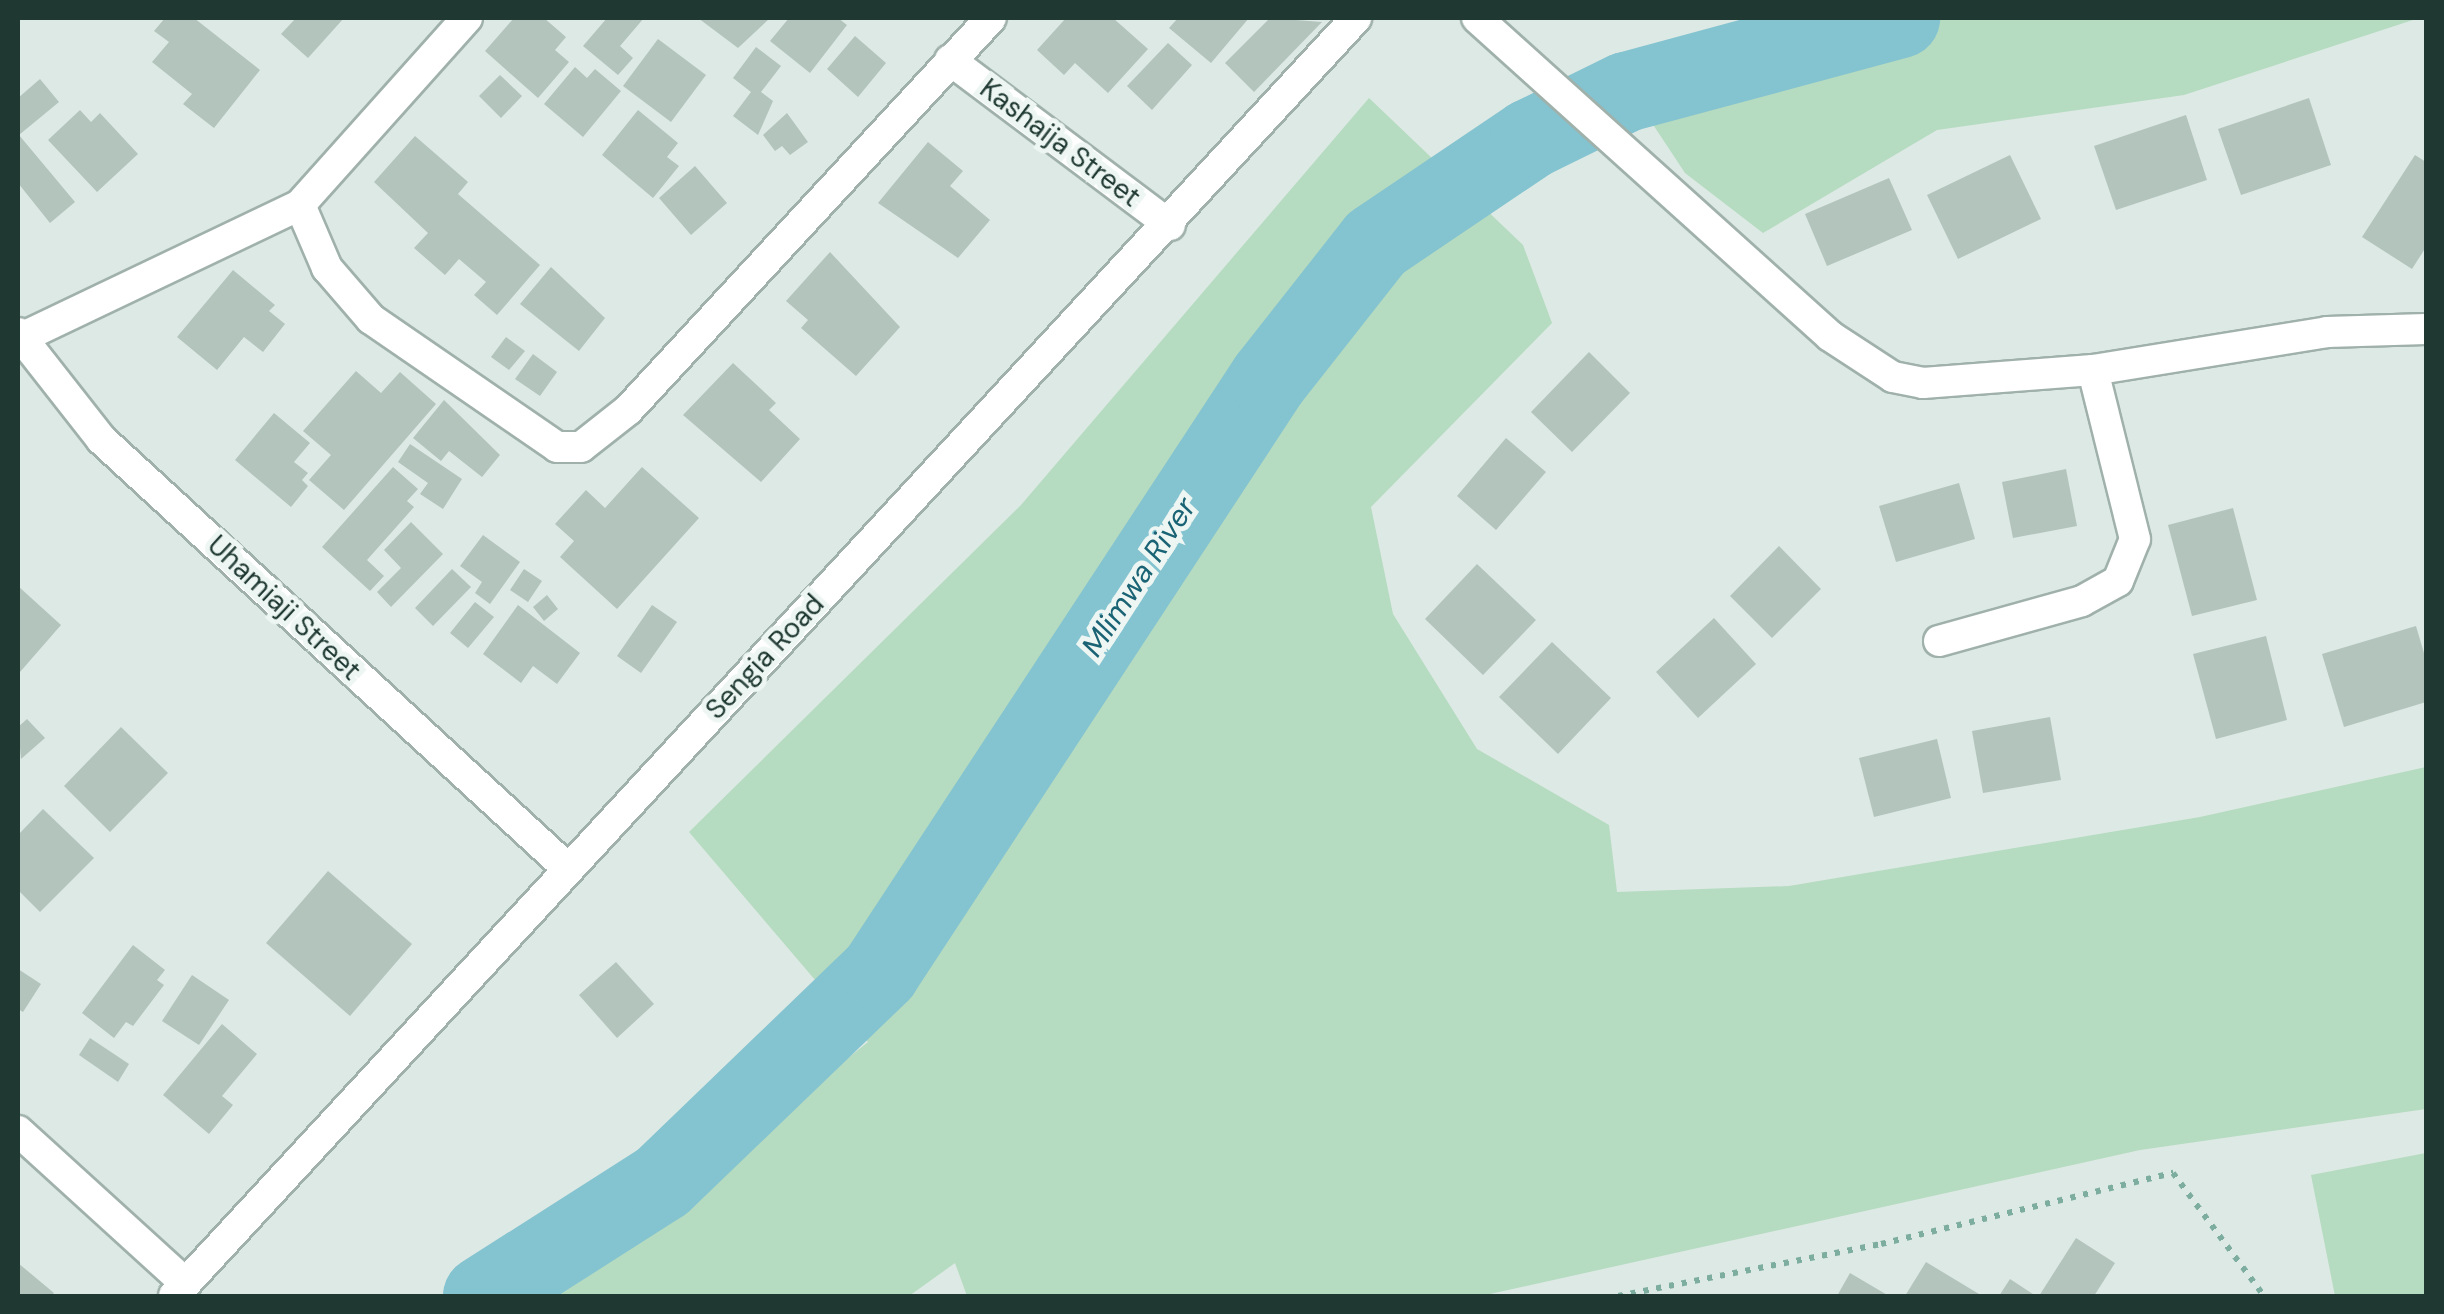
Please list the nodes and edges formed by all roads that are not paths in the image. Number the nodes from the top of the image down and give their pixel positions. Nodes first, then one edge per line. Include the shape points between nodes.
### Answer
1 (467, 18) edge
2 (990, 18) edge
3 (1356, 18) edge
4 (1477, 18) edge
5 (950, 60) junction
6 (300, 205) junction
7 (1170, 225) junction
8 (2426, 329) edge
9 (20, 336) edge
10 (2092, 370) junction
11 (1939, 641) dead end
12 (566, 868) junction
13 (18, 1131) edge
14 (180, 1290) edge

1 - 6 street
2 - 5 street
3 - 7 street, Sengia Road
4 - 10 street via 1830,336 1893,377 1923,383
5 - 6 street via 628,410 581,446 557,447 371,319 327,268
5 - 7 street, Kashaija Street
6 - 9 street
7 - 12 street, Sengia Road
8 - 10 street via 2328,332
9 - 12 street, Uhamiaji Street via 101,439
10 - 11 street via 2135,538 2118,581 2082,601
12 - 14 street, Sengia Road
13 - 14 street

